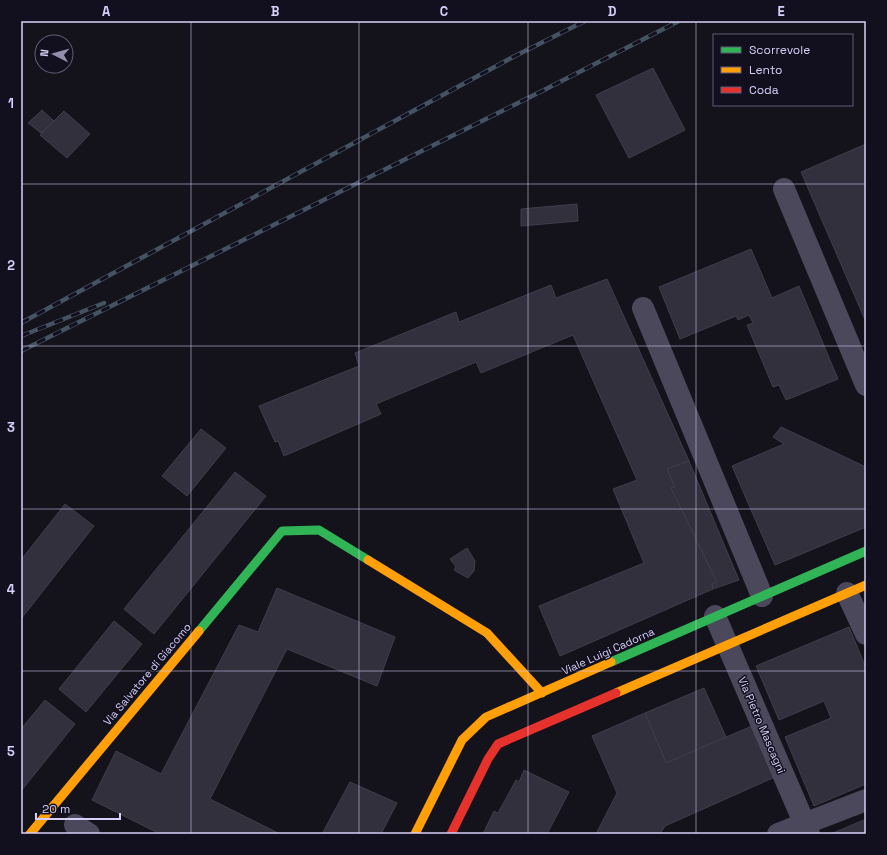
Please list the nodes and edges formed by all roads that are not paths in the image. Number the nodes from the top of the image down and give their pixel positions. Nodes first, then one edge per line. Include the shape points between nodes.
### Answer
1 (784, 189) dead end
2 (643, 308) dead end
3 (866, 385) edge
4 (866, 551) edge
5 (857, 589) edge
6 (762, 596) junction
7 (715, 616) junction
8 (866, 634) edge
9 (728, 645) junction
10 (542, 693) junction
11 (866, 800) edge
12 (807, 829) edge
13 (30, 834) edge
14 (415, 834) edge
15 (451, 834) edge
16 (778, 834) edge

1 - 3 street
2 - 6 street
4 - 6 main road, Viale Luigi Cadorna
5 - 8 street
5 - 9 main road
6 - 7 main road, Viale Luigi Cadorna
7 - 9 street, Via Pietro Mascagni
7 - 10 main road, Viale Luigi Cadorna
9 - 12 street, Via Pietro Mascagni
9 - 15 main road via 498,744
10 - 13 main road, Via Salvatore di Giacomo via 487,633 319,530 282,531
10 - 14 main road, Viale Luigi Cadorna via 486,716 462,740
11 - 12 street
12 - 16 street

